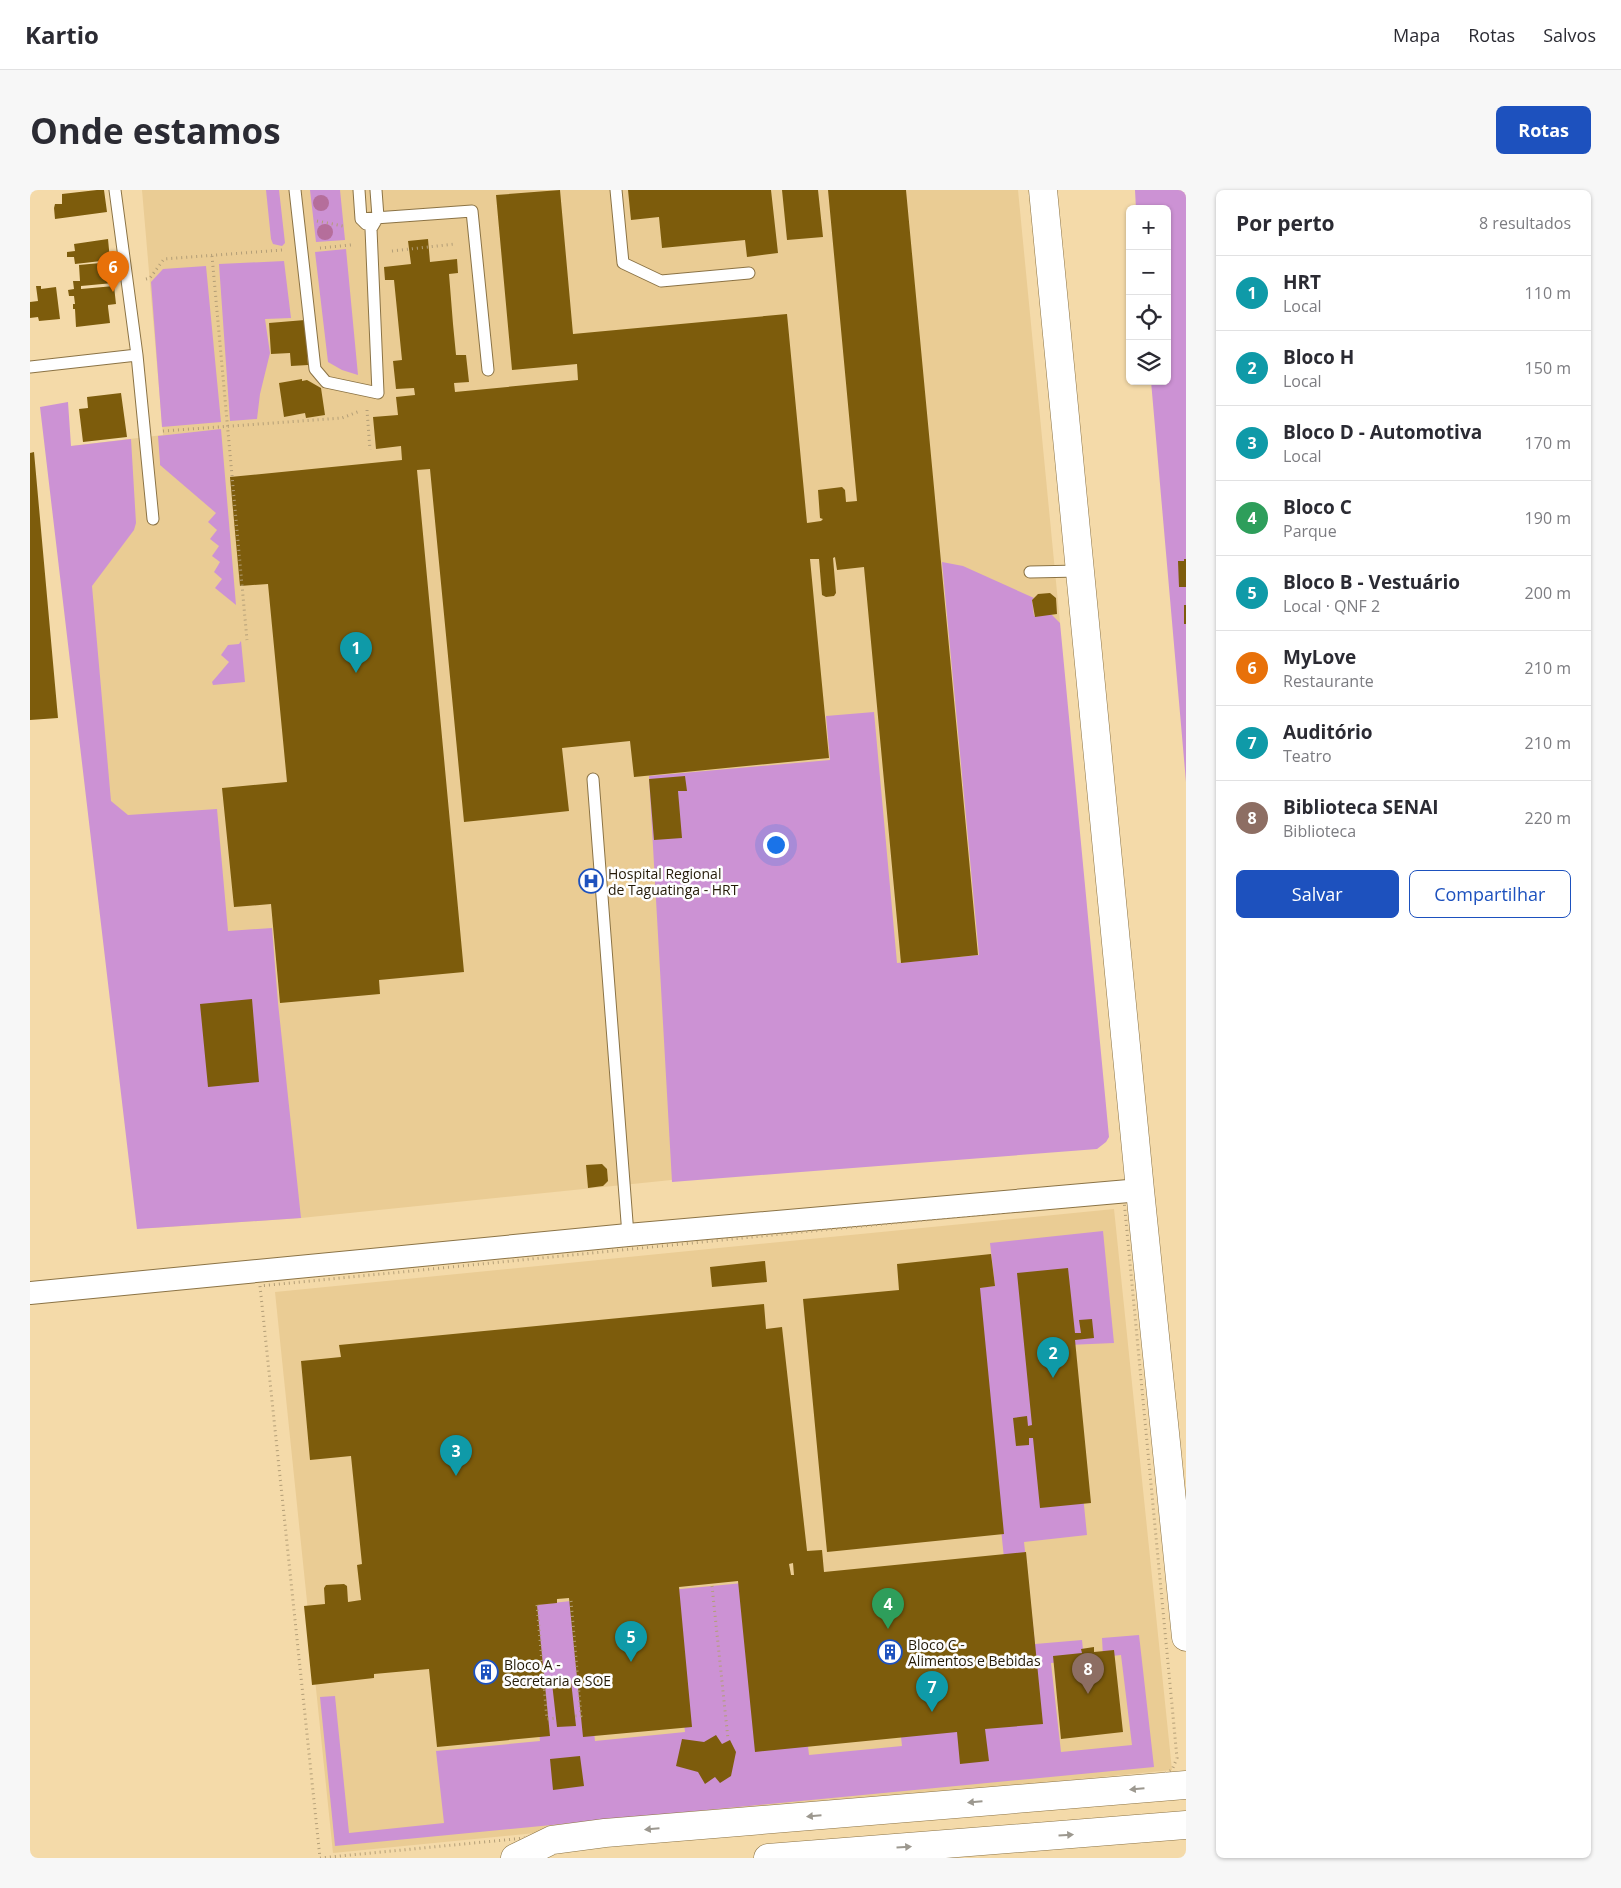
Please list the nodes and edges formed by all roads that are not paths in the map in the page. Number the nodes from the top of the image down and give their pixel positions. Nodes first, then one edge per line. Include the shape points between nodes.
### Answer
1 (115, 190) edge
2 (295, 190) edge
3 (359, 190) edge
4 (376, 190) edge
5 (616, 190) edge
6 (1043, 190) edge
7 (378, 217) junction
8 (362, 220) junction
9 (371, 229) junction
10 (749, 273) dead end
11 (137, 355) junction
12 (30, 367) edge
13 (488, 370) dead end
14 (153, 519) dead end
15 (1080, 571) junction
16 (1030, 572) dead end
17 (593, 780) dead end
18 (1132, 1195) junction
19 (628, 1235) junction
20 (30, 1293) edge
21 (1186, 1636) edge
22 (1186, 1785) edge
23 (1186, 1825) edge
24 (554, 1849) edge
25 (515, 1858) edge
26 (768, 1858) edge

1 - 11 lane
2 - 9 lane via 315,369 326,382 378,393
3 - 8 lane
4 - 7 lane
5 - 10 lane via 623,262 661,281
6 - 15 street
7 - 8 lane
7 - 9 lane
7 - 13 lane via 472,211
8 - 9 lane
11 - 12 lane
11 - 14 lane
15 - 16 lane
15 - 18 street
17 - 19 lane
18 - 19 street
18 - 21 street
19 - 20 street
22 -> 24 street via 614,1832
26 -> 23 street
24 - 25 street

